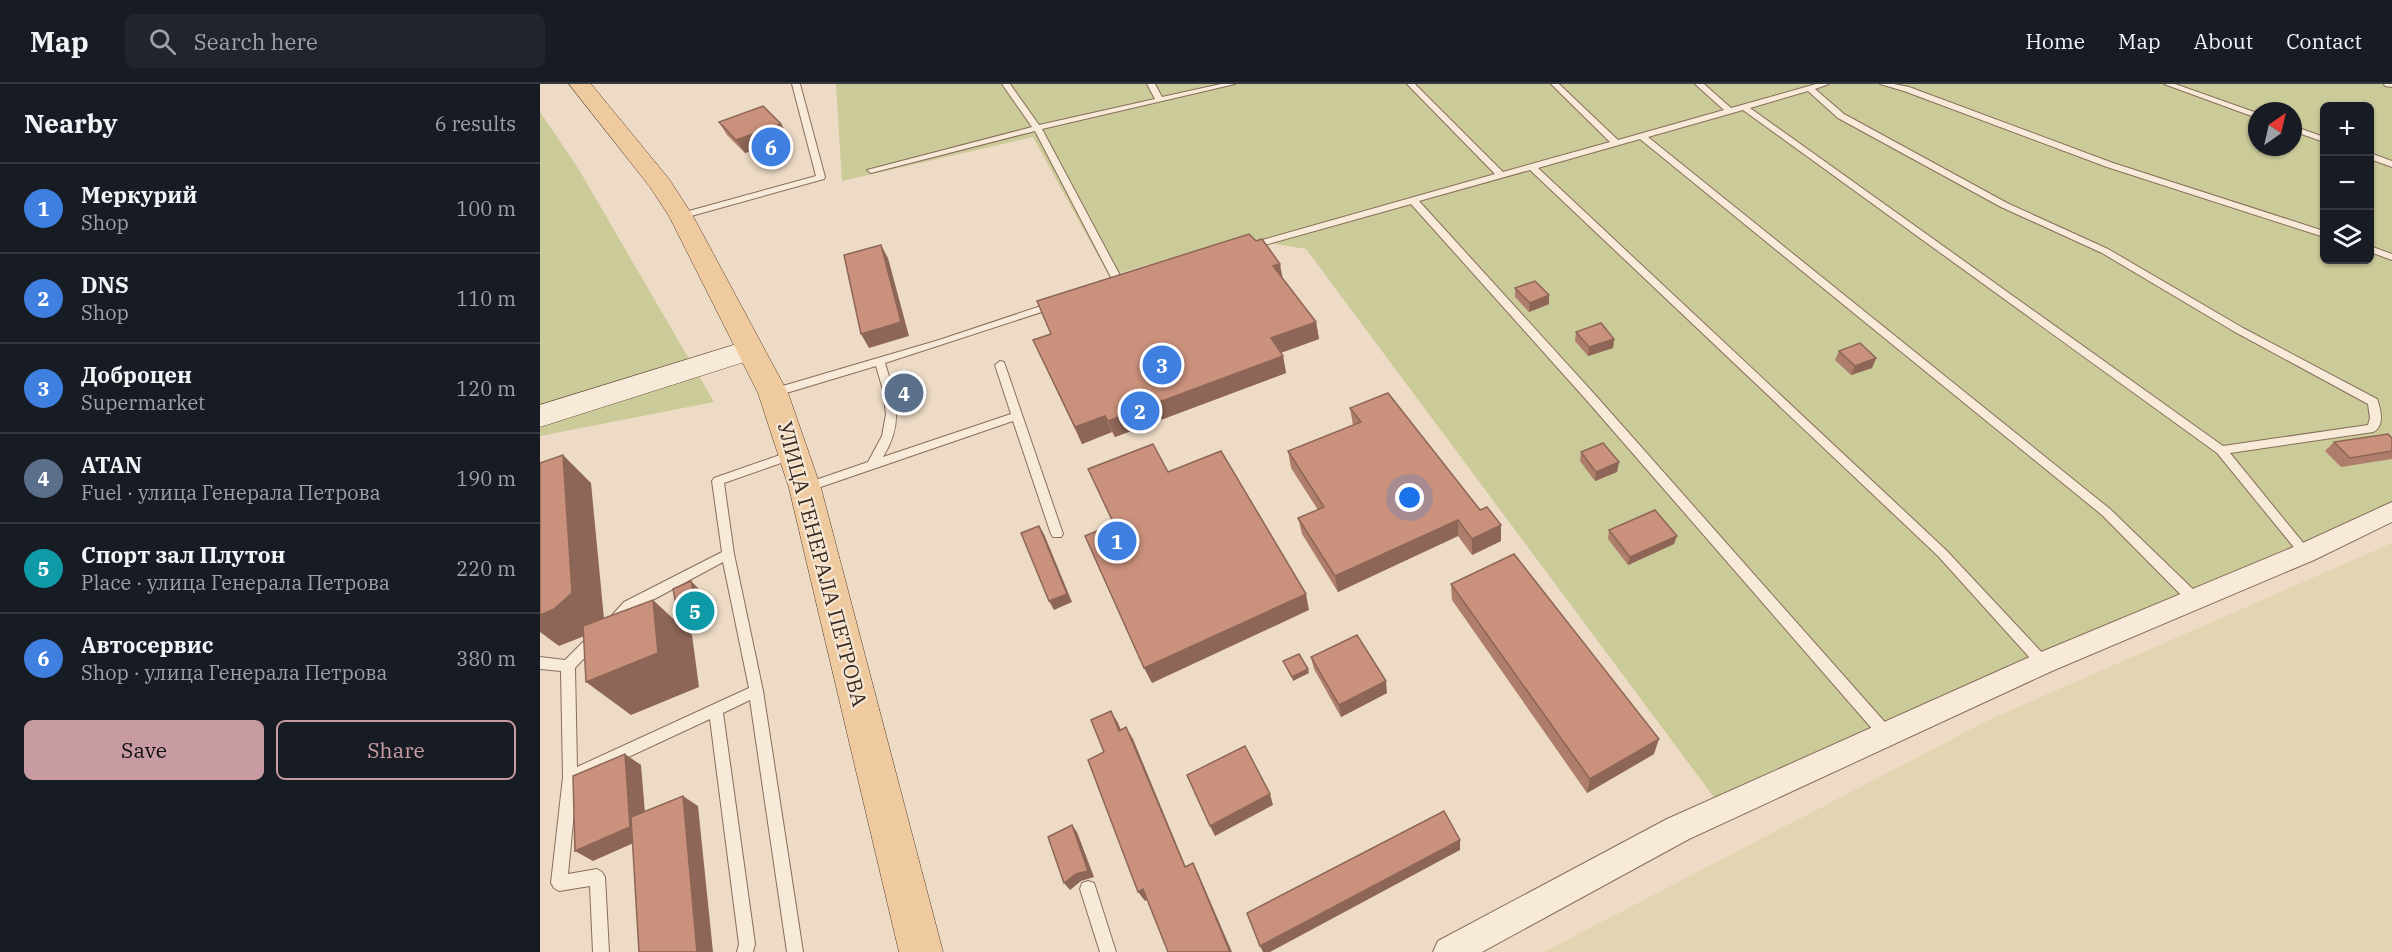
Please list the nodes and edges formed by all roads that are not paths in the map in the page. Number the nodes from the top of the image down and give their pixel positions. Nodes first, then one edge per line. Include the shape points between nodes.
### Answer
1 (580, 84) edge
2 (796, 84) edge
3 (1006, 84) edge
4 (1151, 84) edge
5 (1231, 84) edge
6 (1411, 84) edge
7 (1555, 84) edge
8 (1699, 84) edge
9 (1826, 84) edge
10 (1884, 84) edge
11 (2168, 84) edge
12 (2388, 84) edge
13 (2392, 85) edge
14 (1811, 90) junction
15 (1160, 100) junction
16 (1744, 107) junction
17 (1731, 111) junction
18 (2248, 113) edge
19 (1037, 128) junction
20 (2302, 131) edge
21 (1643, 137) junction
22 (2320, 138) edge
23 (1616, 143) junction
24 (2374, 157) edge
25 (2392, 164) edge
26 (1533, 168) junction
27 (871, 170) dead end
28 (1502, 176) junction
29 (1413, 200) junction
30 (681, 216) junction
31 (2320, 232) edge
32 (1243, 248) edge
33 (2374, 250) edge
34 (2392, 257) edge
35 (1130, 280) edge
36 (1119, 284) junction
37 (1108, 287) edge
38 (1064, 302) edge
39 (750, 350) junction
40 (879, 360) junction
41 (1000, 365) dead end
42 (773, 393) junction
43 (540, 416) edge
44 (1016, 416) junction
45 (2221, 450) junction
46 (795, 453) junction
47 (873, 464) junction
48 (805, 488) junction
49 (2392, 511) edge
50 (1057, 534) dead end
51 (2305, 553) junction
52 (728, 555) junction
53 (2194, 599) junction
54 (540, 663) edge
55 (2043, 663) junction
56 (568, 666) junction
57 (756, 691) junction
58 (716, 709) junction
59 (1886, 734) junction
60 (570, 777) junction
61 (1088, 889) dead end
62 (601, 952) edge
63 (745, 952) edge
64 (795, 952) edge
65 (921, 952) edge
66 (1108, 952) edge
67 (1449, 952) edge

1 - 30 main road, УЛИЦА ГЕНЕРАЛА ПЕТРОВА
2 - 30 lane via 821,177
3 - 19 lane
4 - 15 lane
5 - 15 lane
6 - 28 lane
7 - 23 lane
8 - 17 lane
9 - 14 lane
10 - 31 lane via 2110,165
11 - 18 lane
12 - 13 lane
14 - 16 lane
14 - 45 lane via 1841,116 2004,205 2105,251 2239,330 2373,402 2373,428
15 - 19 lane
16 - 17 lane
16 - 45 lane
17 - 21 lane
19 - 27 lane
19 - 36 lane
20 - 22 lane
21 - 23 lane
21 - 53 lane via 2106,512
23 - 26 lane
24 - 25 lane
26 - 28 lane
26 - 55 lane via 1942,553
28 - 29 lane
29 - 32 lane
29 - 59 lane
30 - 39 main road, УЛИЦА ГЕНЕРАЛА ПЕТРОВА
33 - 34 lane
35 - 36 lane
36 - 37 lane
38 - 40 lane
39 - 42 main road, УЛИЦА ГЕНЕРАЛА ПЕТРОВА
39 - 43 main road
40 - 42 lane
40 - 47 lane via 894,413 887,443
41 - 44 lane
42 - 46 main road, УЛИЦА ГЕНЕРАЛА ПЕТРОВА
44 - 47 lane
44 - 50 lane
45 - 51 lane
46 - 48 main road, УЛИЦА ГЕНЕРАЛА ПЕТРОВА
46 - 52 lane via 718,481
47 - 48 lane
48 - 65 main road, УЛИЦА ГЕНЕРАЛА ПЕТРОВА
49 - 51 street
51 - 53 street
52 - 56 lane via 629,606
52 - 57 lane
53 - 55 street
54 - 56 lane
55 - 59 street
56 - 60 lane
57 - 58 lane
57 - 64 lane
58 - 60 lane
58 - 63 lane
59 - 67 street via 1678,829
60 - 62 lane via 559,884 597,877
61 - 66 lane

